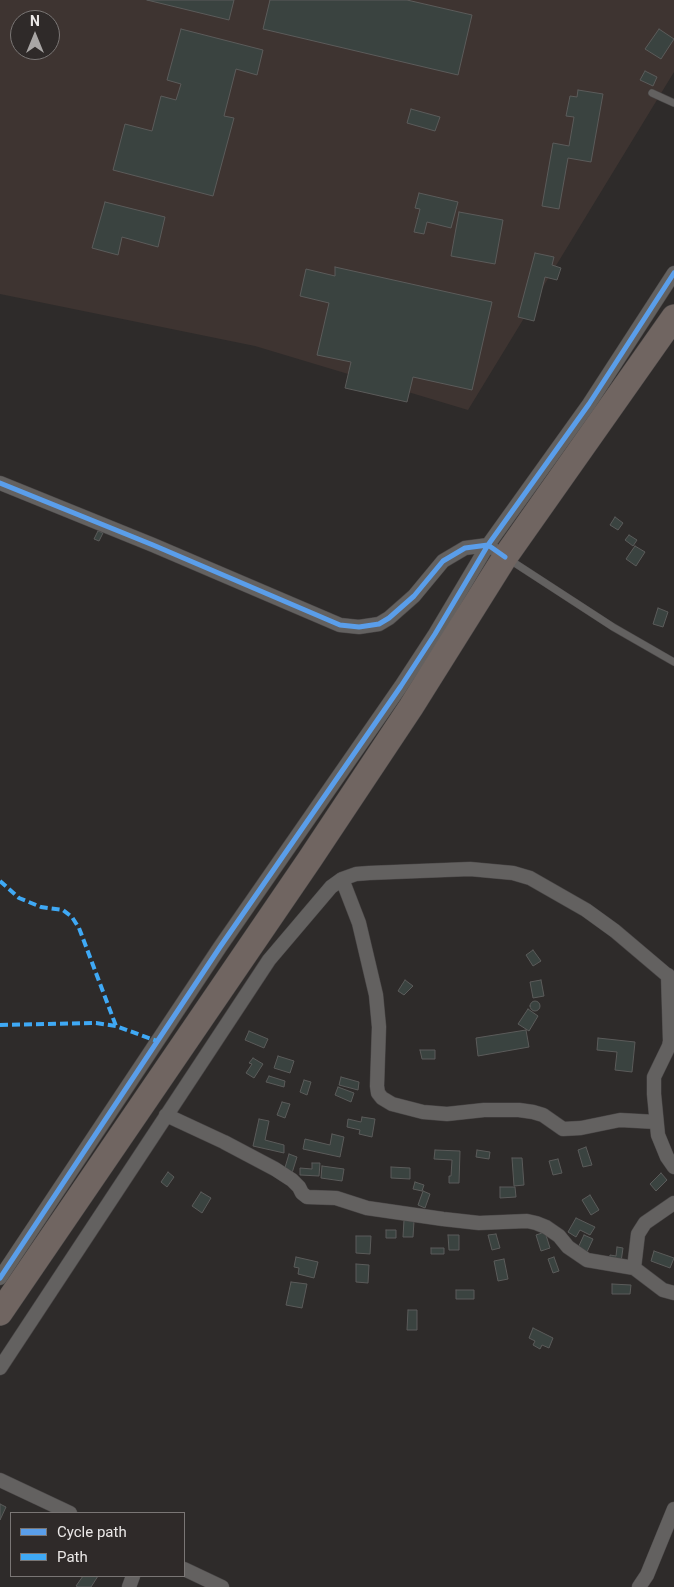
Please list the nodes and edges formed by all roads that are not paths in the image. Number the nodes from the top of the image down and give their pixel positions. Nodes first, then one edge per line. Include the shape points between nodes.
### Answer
1 (652, 93) dead end
2 (674, 103) edge
3 (674, 273) edge
4 (674, 316) edge
5 (0, 483) edge
6 (496, 551) junction
7 (674, 662) edge
8 (342, 878) junction
9 (671, 978) edge
10 (166, 1115) junction
11 (656, 1122) junction
12 (674, 1167) edge
13 (674, 1203) edge
14 (634, 1268) junction
15 (0, 1278) edge
16 (674, 1293) edge
17 (0, 1313) edge
18 (0, 1368) edge
19 (0, 1480) edge
20 (674, 1509) edge
21 (68, 1512) edge
22 (185, 1569) edge
23 (222, 1587) edge
24 (639, 1587) edge

1 - 2 lane
3 - 6 street
4 - 6 highway
5 - 6 street via 340,625 359,627 379,624 389,618 414,596 443,561 465,548
6 - 7 lane
6 - 15 street via 220,947
6 - 17 highway via 411,707
8 - 9 street via 369,873 470,870 513,873 530,878 586,910
8 - 10 street via 269,960
8 - 11 street via 359,923 376,995 379,1027 377,1086 382,1098 392,1104 447,1114 484,1110 533,1112 542,1114 563,1129 620,1120
9 - 11 street via 670,1040 654,1077
10 - 14 street via 275,1169 292,1180 307,1197 336,1198 367,1208 443,1219 536,1223 559,1236 587,1260
10 - 18 street
11 - 12 street via 662,1147
13 - 14 street via 645,1222 638,1234
14 - 16 street via 663,1290
19 - 21 street
20 - 24 street
22 - 23 street

